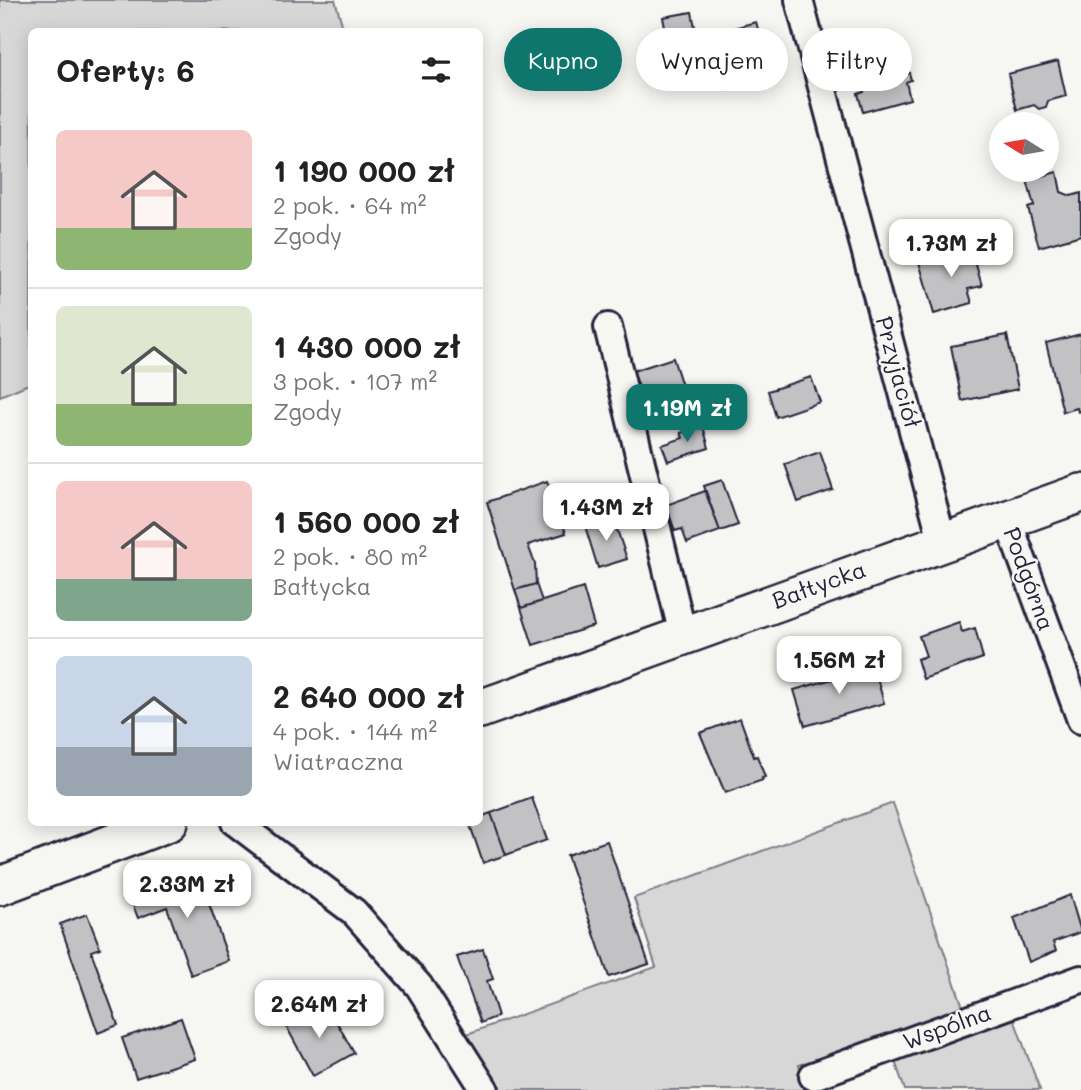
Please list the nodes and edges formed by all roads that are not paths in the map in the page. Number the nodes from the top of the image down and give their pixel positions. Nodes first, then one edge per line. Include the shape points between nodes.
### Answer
1 (799, 0) edge
2 (607, 327) dead end
3 (1081, 493) edge
4 (1007, 518) junction
5 (942, 540) junction
6 (682, 635) junction
7 (483, 708) edge
8 (1081, 720) edge
9 (158, 826) edge
10 (240, 826) edge
11 (0, 886) edge
12 (1081, 979) edge
13 (813, 1076) dead end
14 (485, 1090) edge

1 - 5 street, Przyjaciół
2 - 6 street
3 - 4 street, Bałtycka
4 - 5 street, Bałtycka
4 - 8 street, Podgórna
5 - 6 street, Bałtycka
6 - 7 street, Bałtycka
9 - 11 street
10 - 14 street via 354,912 419,986
12 - 13 street, Wspólna

